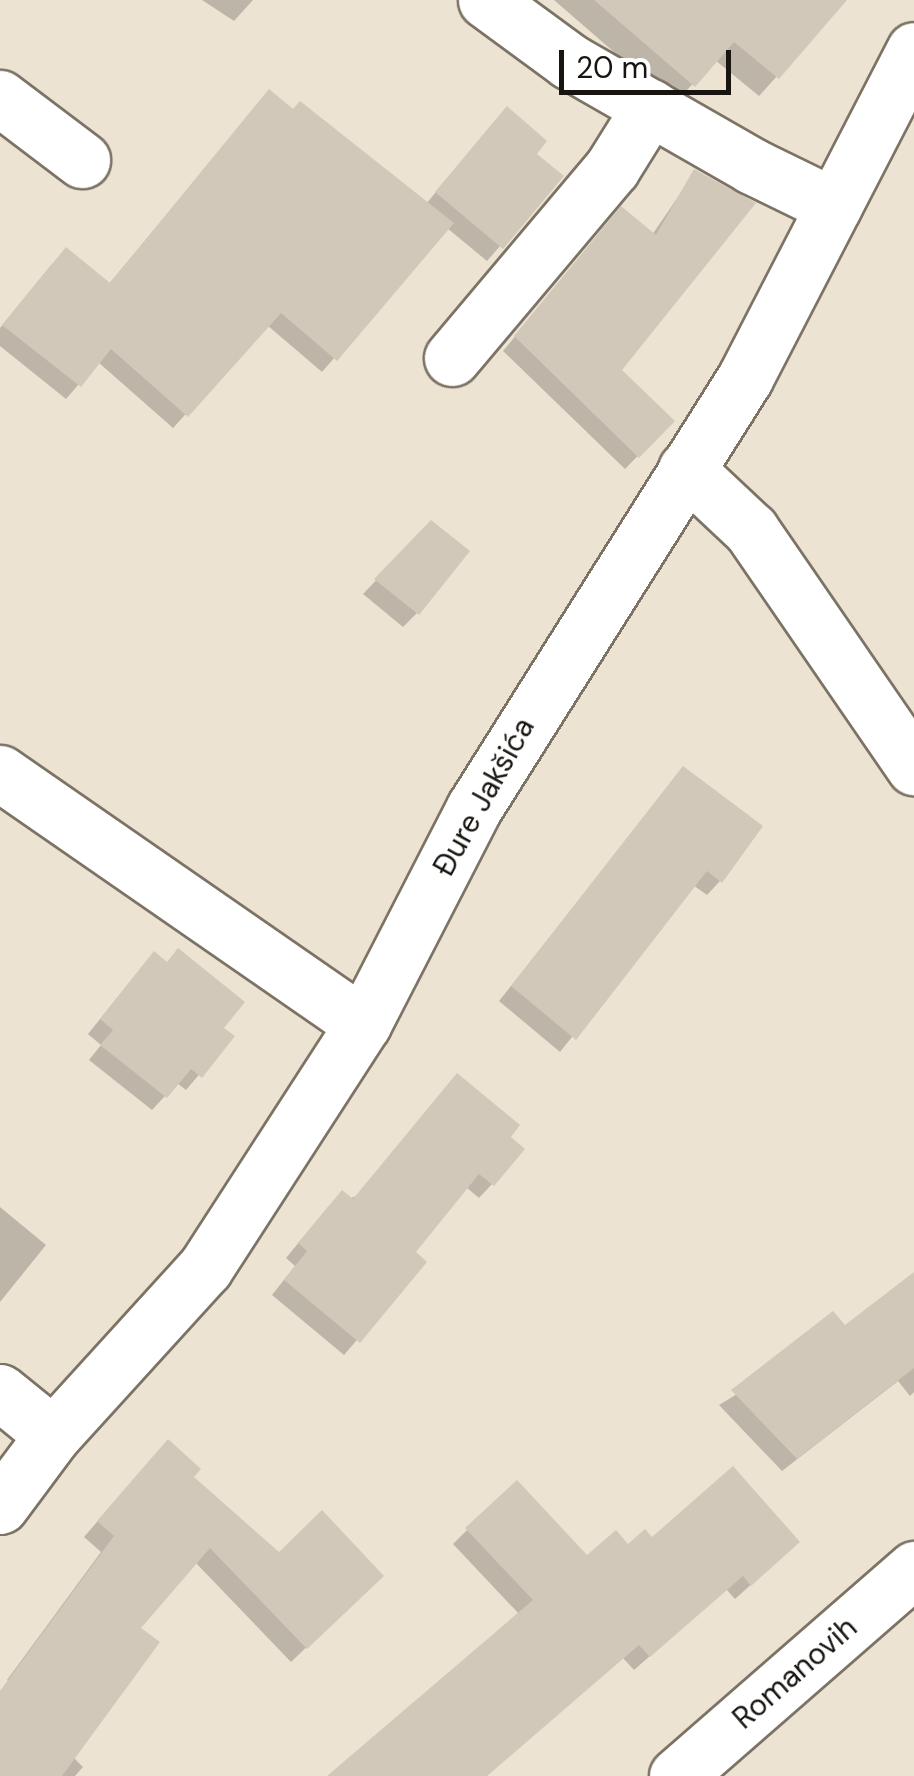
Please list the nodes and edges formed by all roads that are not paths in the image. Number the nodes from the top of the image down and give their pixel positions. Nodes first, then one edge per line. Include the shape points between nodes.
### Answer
1 (486, 0) edge
2 (914, 50) edge
3 (0, 98) edge
4 (650, 107) junction
5 (82, 160) dead end
6 (834, 206) junction
7 (452, 358) dead end
8 (686, 470) junction
9 (914, 767) edge
10 (0, 774) edge
11 (363, 1024) junction
12 (0, 1392) edge
13 (53, 1436) junction
14 (0, 1506) edge
15 (914, 1569) edge
16 (676, 1776) edge

1 - 4 street via 569,61
2 - 6 street, Đure Jakšića
3 - 5 street
4 - 6 street
4 - 7 street via 612,168
6 - 8 street, Đure Jakšića via 745,378
8 - 9 street via 751,530
8 - 11 street, Đure Jakšića via 474,808
10 - 11 street
11 - 13 street, Đure Jakšića via 205,1268
12 - 13 street
13 - 14 street, Đure Jakšića
15 - 16 street, Romanovih

